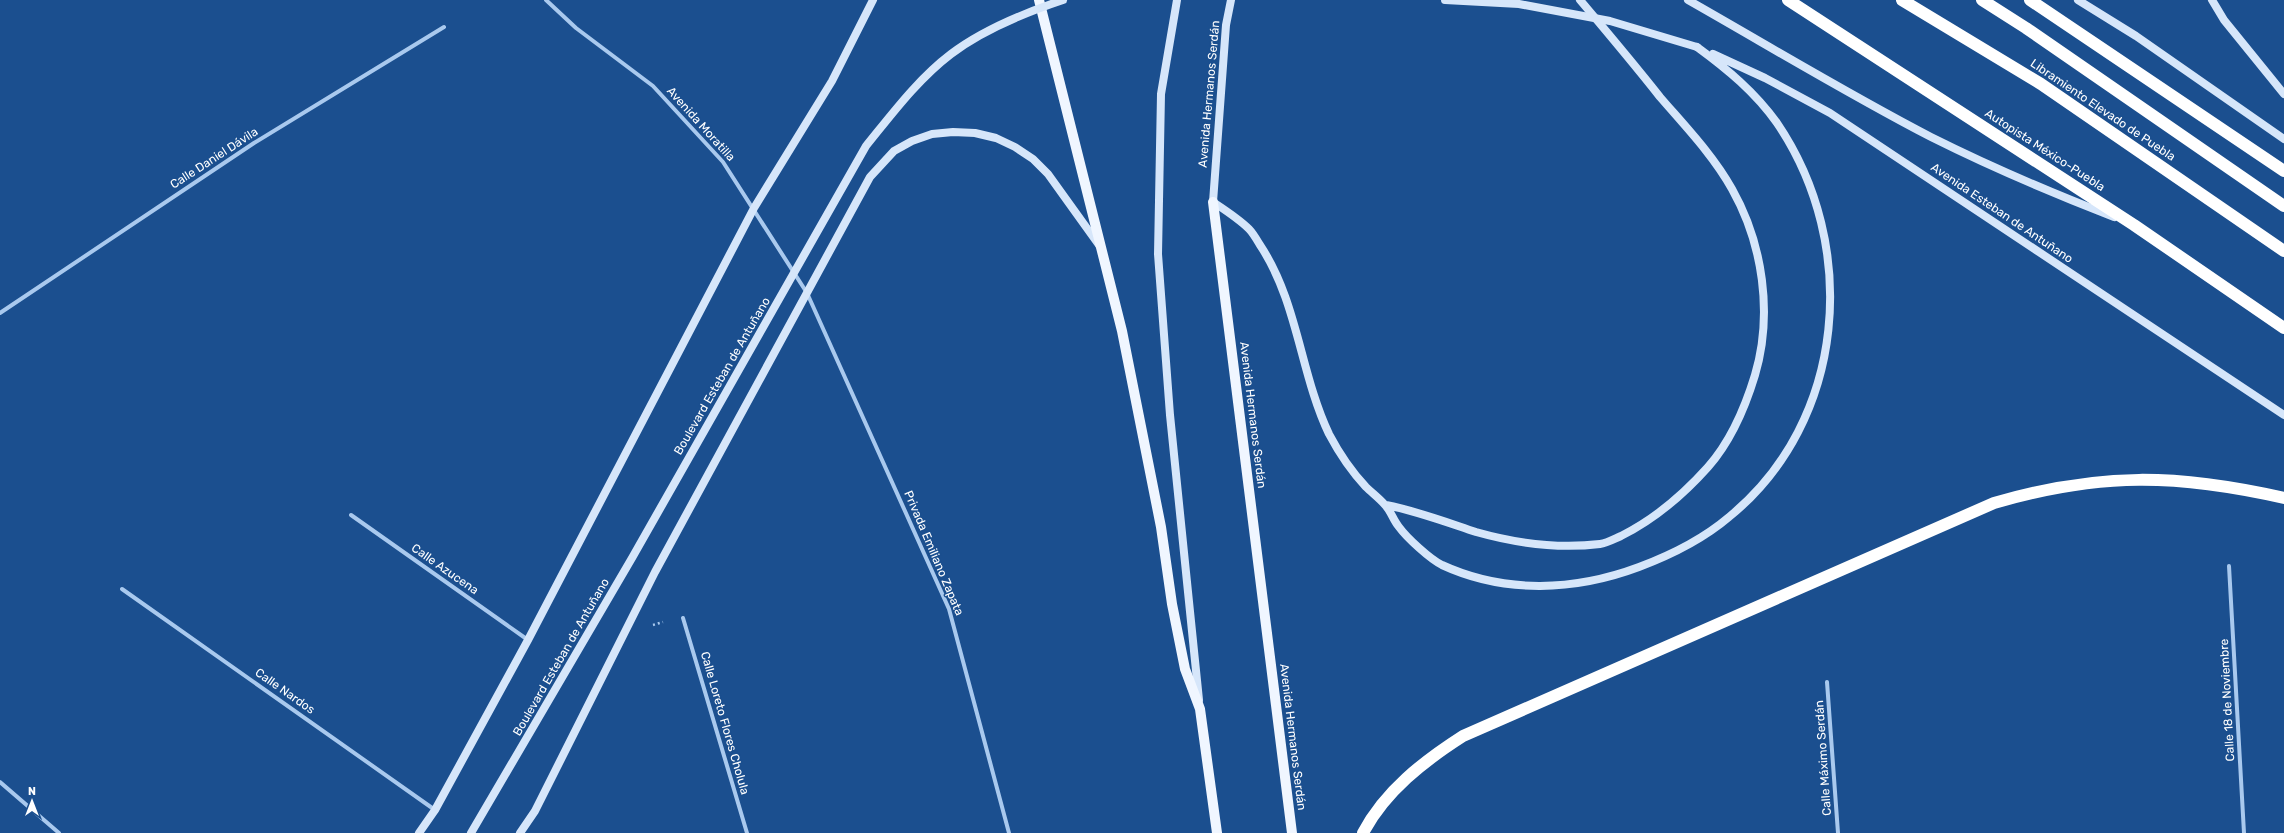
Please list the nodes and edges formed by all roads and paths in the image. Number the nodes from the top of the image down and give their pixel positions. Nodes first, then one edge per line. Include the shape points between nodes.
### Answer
1 (546, 0) edge
2 (873, 0) edge
3 (1040, 0) edge
4 (1063, 0) edge
5 (1176, 0) edge
6 (1231, 0) edge
7 (1445, 0) edge
8 (1580, 0) edge
9 (1688, 0) edge
10 (1788, 0) edge
11 (1902, 0) edge
12 (1982, 0) edge
13 (2030, 0) edge
14 (2078, 0) edge
15 (2212, 0) edge
16 (444, 27) dead end
17 (1697, 47) junction
18 (2284, 94) edge
19 (2284, 139) edge
20 (2284, 171) edge
21 (1213, 202) junction
22 (2284, 206) edge
23 (754, 208) junction
24 (2134, 225) junction
25 (1103, 251) junction
26 (2284, 251) edge
27 (807, 293) junction
28 (0, 313) edge
29 (2284, 328) edge
30 (2284, 415) edge
31 (2284, 498) edge
32 (1386, 505) junction
33 (351, 515) dead end
34 (2229, 566) dead end
35 (122, 589) dead end
36 (683, 618) dead end
37 (528, 640) junction
38 (1827, 682) dead end
39 (1200, 709) junction
40 (0, 782) edge
41 (435, 810) junction
42 (59, 833) edge
43 (419, 833) edge
44 (471, 833) edge
45 (520, 833) edge
46 (747, 833) edge
47 (1009, 833) edge
48 (1217, 833) edge
49 (1292, 833) edge
50 (1363, 833) edge
51 (1838, 833) edge
52 (2244, 833) edge

1 - 23 street, Avenida Moratilla via 576,28 653,86 723,162
2 - 23 street via 832,81
3 - 25 main road
4 - 44 street, Boulevard Esteban de Antuñano, bridge via 1025,12 951,54 907,96 866,146 632,558
5 - 39 street via 1161,94 1158,254 1170,415
6 - 21 street, Avenida Hermanos Serdán via 1226,25
7 - 17 street, bridge via 1519,4 1610,21
8 - 32 street via 1712,159 1732,188 1747,221 1757,255 1763,290 1764,326 1759,361 1749,395 1734,428 1719,452 1692,485 1666,509 1603,544 1574,546 1512,541 1476,532 1413,510
9 - 24 street via 1862,100 1932,137 2003,171
10 - 24 highway, Autopista México-Puebla
11 - 26 highway, Libramiento Elevado de Puebla via 2041,84
12 - 22 highway, Libramiento Elevado de Puebla
13 - 20 highway
14 - 19 street via 2136,36
15 - 18 street via 2224,20
16 - 28 street, Calle Daniel Dávila via 254,143
17 - 30 street, Avenida Esteban de Antuñano via 1765,78 1830,113
17 - 32 street via 1727,68 1775,121 1810,184 1821,215 1827,248 1830,314 1826,347 1808,412 1773,472 1753,496 1730,517 1677,552 1618,575 1557,586 1496,582 1438,564 1399,528
21 - 32 street via 1250,230 1269,259 1285,295 1315,398 1329,432 1343,459 1366,487
21 - 49 main road, Avenida Hermanos Serdán
23 - 27 street, Avenida Moratilla
23 - 37 street
24 - 29 highway, Autopista México-Puebla
25 - 27 street via 1048,174 1016,147 996,138 975,133 932,134 894,151 870,178
25 - 39 main road via 1122,331 1161,527 1185,669
27 - 45 street via 655,572 535,811
27 - 47 street, Privada Emiliano Zapata via 949,609
31 - 50 highway via 2237,487 2152,478 2070,484 1994,503 1463,736 1437,752 1413,772 1378,810
33 - 37 street, Calle Azucena
34 - 52 street, Calle 18 de Noviembre
35 - 41 street, Calle Nardos
36 - 46 street, Calle Loreto Flores Cholula
37 - 41 street
38 - 51 street, Calle Máximo Serdán
39 - 48 main road
40 - 42 street
41 - 43 street

